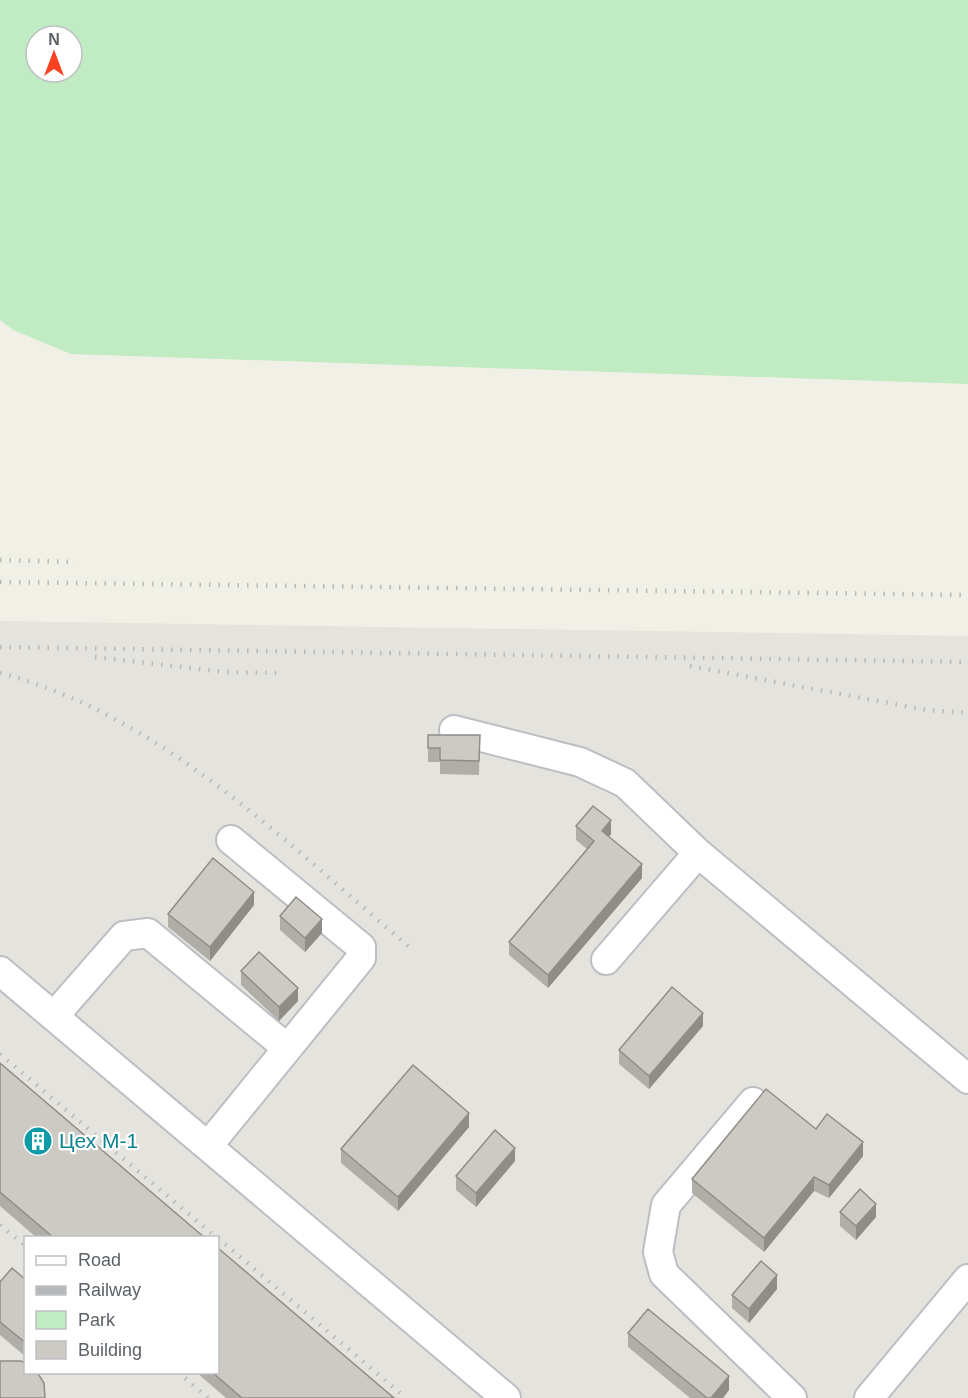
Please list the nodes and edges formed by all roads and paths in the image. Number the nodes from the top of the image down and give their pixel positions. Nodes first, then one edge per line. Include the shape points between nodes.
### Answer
1 (454, 730) dead end
2 (231, 840) dead end
3 (698, 852) junction
4 (606, 960) dead end
5 (0, 971) edge
6 (54, 1016) junction
7 (287, 1048) junction
8 (968, 1078) edge
9 (753, 1102) edge
10 (208, 1146) junction
11 (968, 1279) edge
12 (506, 1398) edge
13 (792, 1398) edge
14 (869, 1398) edge

1 - 3 lane via 580,762 625,783
2 - 7 lane via 361,947 360,958
3 - 4 lane
3 - 8 lane
5 - 6 lane
6 - 7 lane via 124,936 148,933
6 - 10 lane
7 - 10 lane
9 - 13 lane via 666,1205 657,1252 664,1274
10 - 12 lane
11 - 14 lane

